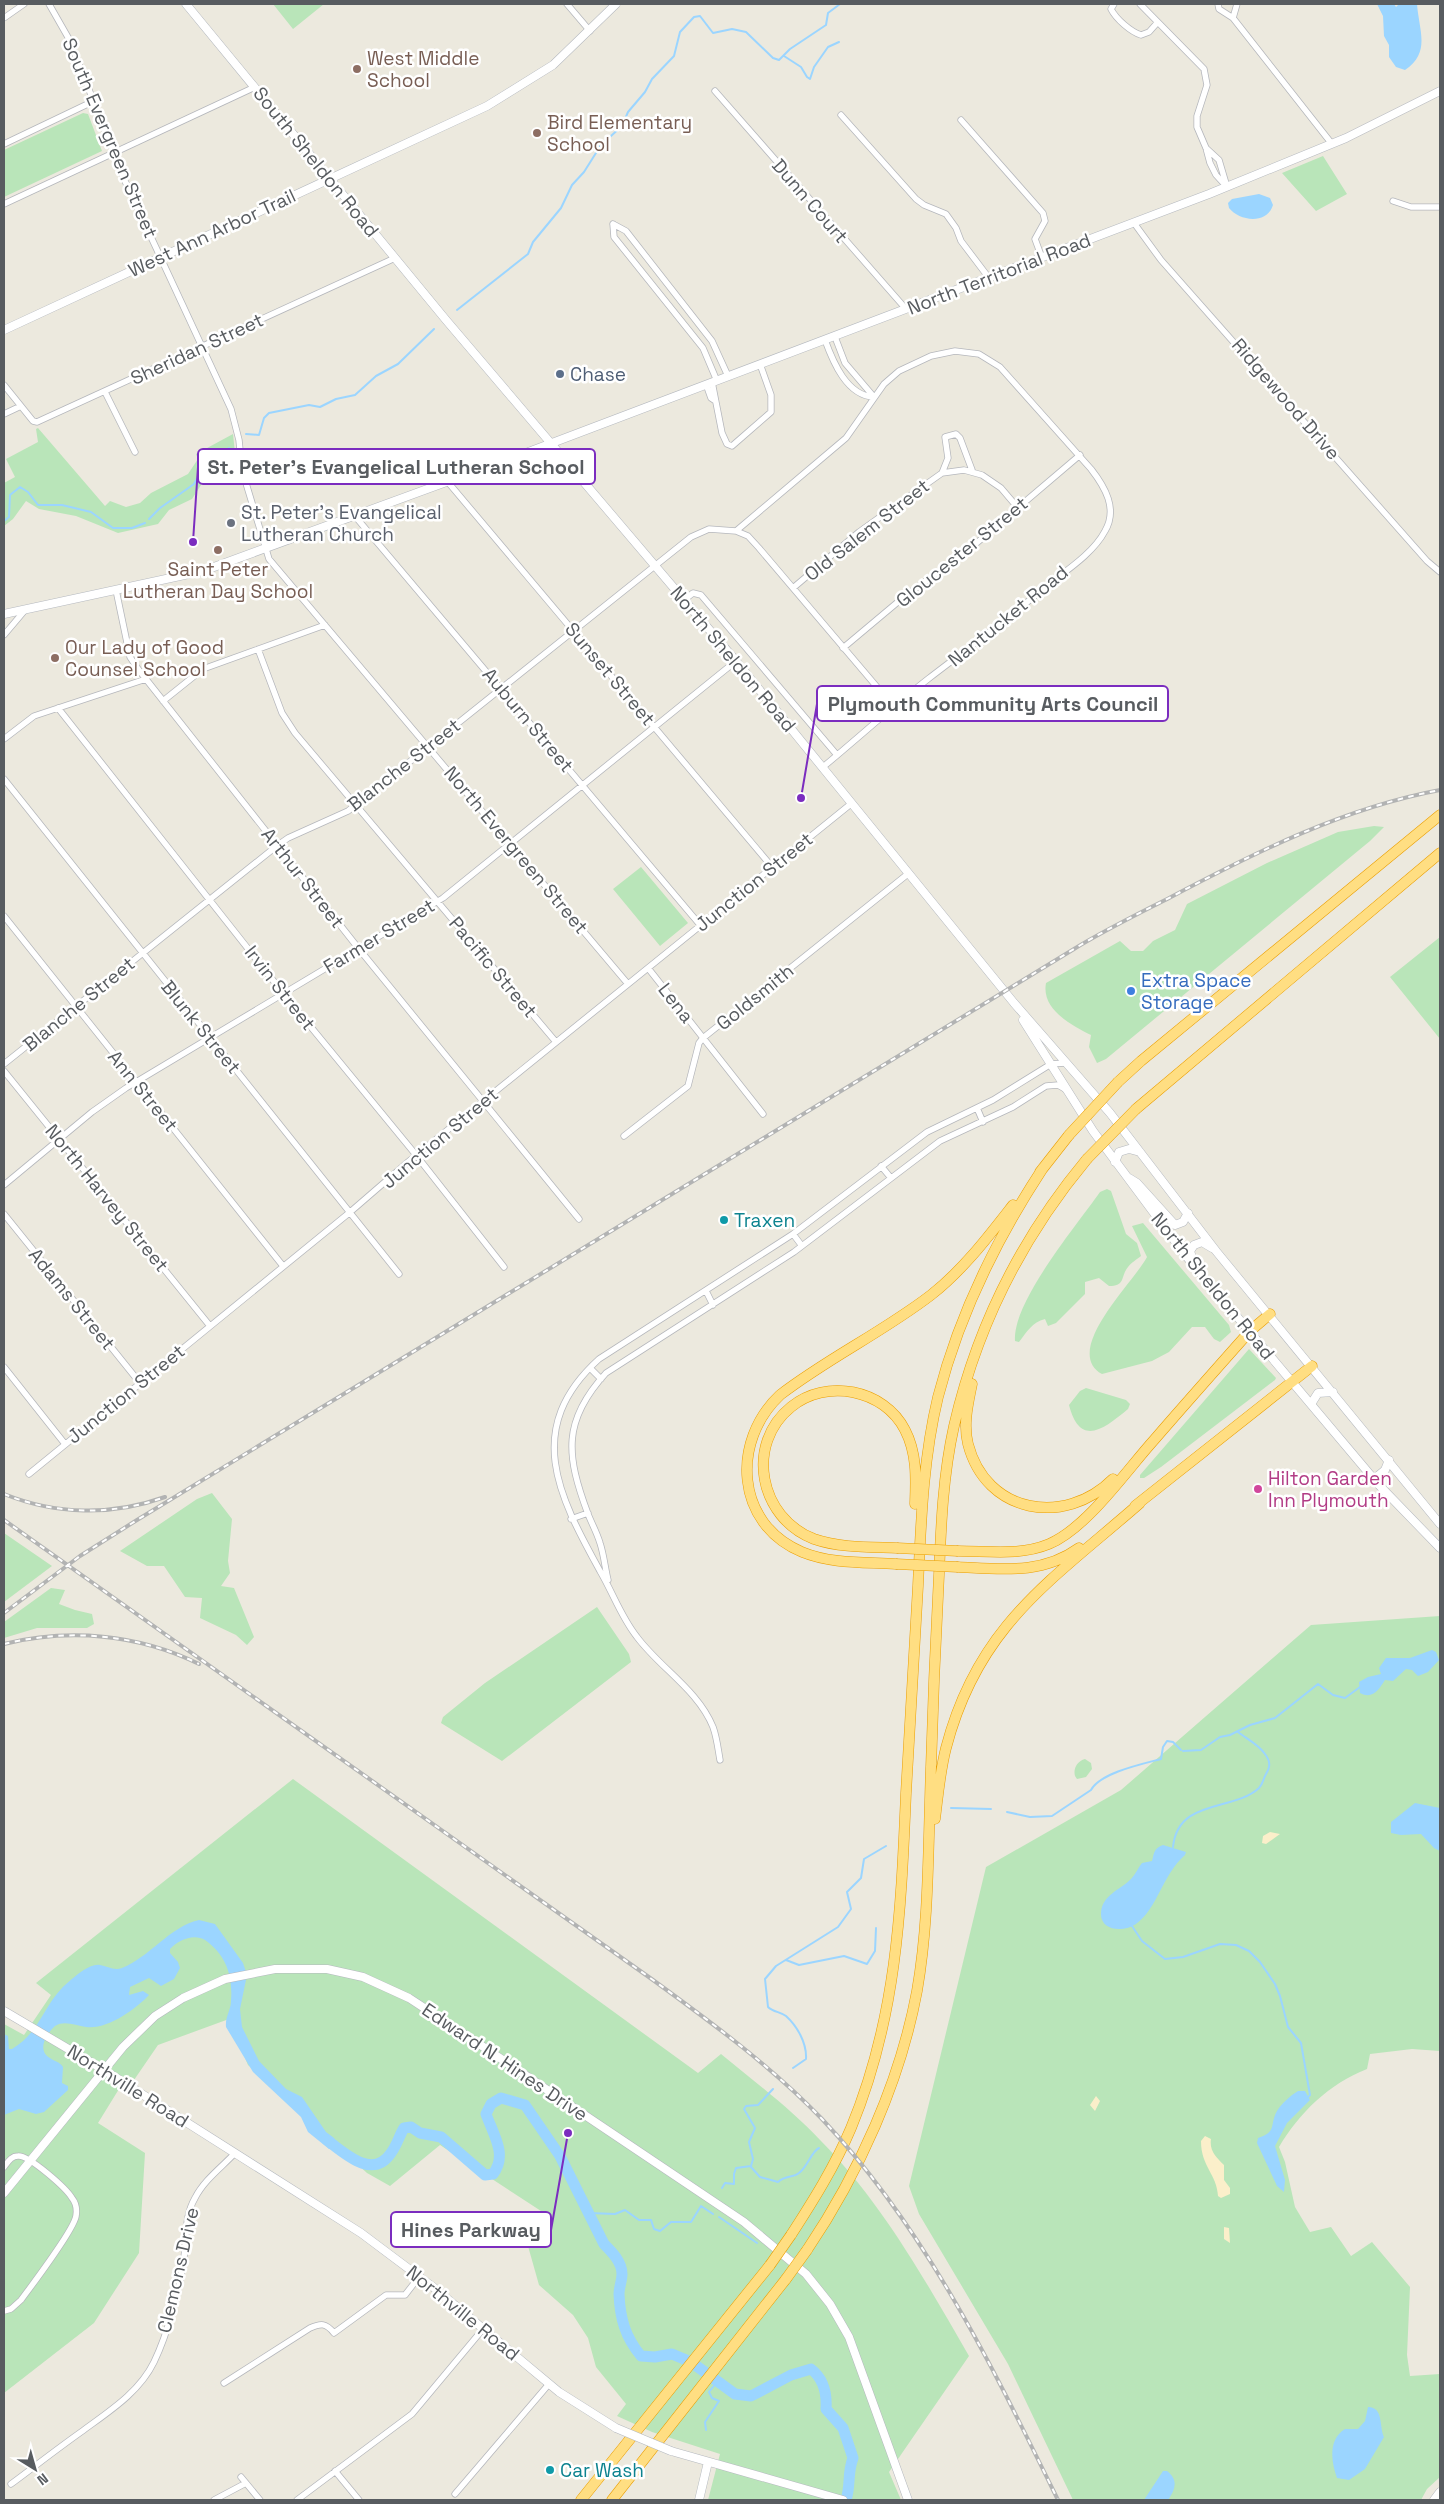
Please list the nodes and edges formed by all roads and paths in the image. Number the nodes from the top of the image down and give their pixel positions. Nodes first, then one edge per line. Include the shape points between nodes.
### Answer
1 (24, 4) edge
2 (49, 4) edge
3 (186, 4) edge
4 (567, 4) edge
5 (616, 4) edge
6 (1112, 4) edge
7 (1140, 4) edge
8 (1218, 4) edge
9 (1237, 4) edge
10 (4, 18) edge
11 (1233, 18) junction
12 (1157, 23) junction
13 (590, 31) junction
14 (255, 87) junction
15 (715, 91) dead end
16 (1440, 91) edge
17 (94, 101) junction
18 (841, 115) dead end
19 (961, 120) dead end
20 (4, 144) edge
21 (1332, 144) junction
22 (1206, 148) junction
23 (114, 152) junction
24 (330, 179) junction
25 (1227, 187) junction
26 (1393, 201) dead end
27 (4, 204) edge
28 (1440, 207) edge
29 (1134, 223) junction
30 (160, 257) junction
31 (394, 258) junction
32 (1042, 258) junction
33 (989, 278) junction
34 (673, 291) junction
35 (664, 298) junction
36 (906, 309) junction
37 (446, 320) joint
38 (701, 327) junction
39 (4, 330) edge
40 (692, 334) junction
41 (834, 337) junction
42 (825, 340) junction
43 (202, 347) junction
44 (760, 364) junction
45 (728, 376) junction
46 (711, 382) junction
47 (4, 386) edge
48 (105, 392) junction
49 (874, 397) junction
50 (21, 406) junction
51 (4, 414) edge
52 (239, 440) joint
53 (551, 443) junction
54 (135, 452) dead end
55 (1080, 455) junction
56 (972, 470) junction
57 (942, 473) junction
58 (447, 481) junction
59 (1018, 508) junction
60 (354, 515) junction
61 (736, 531) junction
62 (266, 548) junction
63 (655, 566) junction
64 (1440, 572) edge
65 (793, 588) junction
66 (116, 590) junction
67 (684, 600) junction
68 (26, 609) junction
69 (4, 614) edge
70 (325, 625) junction
71 (573, 630) junction
72 (4, 635) edge
73 (843, 648) junction
74 (258, 649) junction
75 (736, 661) junction
76 (146, 679) junction
77 (501, 688) junction
78 (164, 701) junction
79 (894, 707) junction
80 (58, 708) junction
81 (655, 727) junction
82 (4, 739) edge
83 (428, 746) junction
84 (837, 755) junction
85 (823, 767) junction
86 (4, 779) edge
87 (582, 785) junction
88 (852, 803) junction
89 (356, 804) junction
90 (1440, 815) edge
91 (510, 843) junction
92 (278, 845) junction
93 (1440, 853) edge
94 (773, 868) junction
95 (909, 873) junction
96 (210, 898) junction
97 (437, 901) junction
98 (4, 916) edge
99 (701, 926) junction
100 (358, 949) junction
101 (142, 953) junction
102 (648, 968) junction
103 (628, 984) junction
104 (283, 993) junction
105 (1014, 1003) junction
106 (76, 1006) junction
107 (210, 1037) junction
108 (703, 1038) junction
109 (556, 1042) junction
110 (1065, 1063) junction
111 (4, 1064) edge
112 (1051, 1064) junction
113 (4, 1070) edge
114 (136, 1082) junction
115 (1068, 1092) junction
116 (484, 1101) junction
117 (977, 1108) junction
118 (763, 1114) dead end
119 (983, 1122) junction
120 (624, 1136) dead end
121 (59, 1140) junction
122 (1140, 1152) junction
123 (416, 1155) junction
124 (1115, 1162) junction
125 (881, 1166) junction
126 (1043, 1168) junction
127 (1126, 1176) junction
128 (891, 1178) junction
129 (4, 1185) edge
130 (349, 1213) junction
131 (1188, 1213) junction
132 (4, 1214) edge
133 (579, 1219) dead end
134 (794, 1234) junction
135 (802, 1246) junction
136 (1216, 1251) junction
137 (283, 1266) junction
138 (504, 1267) dead end
139 (1196, 1268) junction
140 (398, 1274) dead end
141 (706, 1291) junction
142 (714, 1305) junction
143 (1270, 1314) junction
144 (210, 1326) junction
145 (1250, 1331) junction
146 (983, 1333) junction
147 (1312, 1366) junction
148 (4, 1368) edge
149 (590, 1368) junction
150 (601, 1379) junction
151 (1292, 1382) junction
152 (140, 1383) junction
153 (1333, 1392) junction
154 (1311, 1404) junction
155 (1155, 1438) junction
156 (65, 1444) junction
157 (1389, 1460) junction
158 (29, 1474) dead end
159 (1374, 1479) junction
160 (1140, 1503) junction
161 (588, 1513) junction
162 (571, 1519) junction
163 (1440, 1524) edge
164 (1440, 1548) edge
165 (609, 1587) junction
166 (918, 1589) junction
167 (720, 1760) dead end
168 (928, 1874) junction
169 (4, 2011) edge
170 (104, 2070) junction
171 (235, 2153) junction
172 (31, 2160) junction
173 (4, 2167) edge
174 (4, 2193) edge
175 (419, 2276) junction
176 (4, 2311) edge
177 (483, 2329) junction
178 (224, 2383) dead end
179 (549, 2384) junction
180 (708, 2462) junction
181 (335, 2471) junction
182 (241, 2477) dead end
183 (246, 2483) junction
184 (11, 2484) dead end
185 (1440, 2492) edge
186 (455, 2494) dead end
187 (214, 2500) edge
188 (260, 2500) edge
189 (297, 2500) edge
190 (359, 2500) edge
191 (581, 2500) edge
192 (612, 2500) edge
193 (699, 2500) edge
194 (843, 2500) edge
195 (908, 2500) edge
196 (1434, 2500) edge

1 - 10 street
2 - 17 street, South Evergreen Street via 69,39
3 - 14 main road, South Sheldon Road
4 - 13 street
5 - 13 main road, West Ann Arbor Trail
6 - 12 street via 1114,14 1135,33 1149,32
7 - 12 street
8 - 11 street
9 - 11 street
11 - 21 street
12 - 22 street via 1204,69 1207,86 1196,123
13 - 24 main road, West Ann Arbor Trail via 553,65 507,96
14 - 23 street
14 - 24 main road, South Sheldon Road
15 - 36 street, Dunn Court
16 - 21 main road, North Territorial Road via 1395,116
17 - 20 street
17 - 23 street, South Evergreen Street
18 - 33 street via 916,199 946,214 961,241
19 - 32 street via 1043,213 1045,221 1035,239
21 - 25 main road, North Territorial Road
22 - 25 street via 1216,175
22 - 25 street via 1219,160
23 - 27 street
23 - 30 street, South Evergreen Street
24 - 30 main road, West Ann Arbor Trail
24 - 31 main road, South Sheldon Road
25 - 29 main road, North Territorial Road
26 - 28 street via 1411,207
29 - 32 main road, North Territorial Road
29 - 64 street, Ridgewood Drive via 1161,260
30 - 39 main road, West Ann Arbor Trail
30 - 43 street, South Evergreen Street
31 - 37 main road, South Sheldon Road
31 - 43 street, Sheridan Street
32 - 33 main road, North Territorial Road
33 - 36 main road, North Territorial Road
34 - 35 street
34 - 35 street via 626,231 613,224 614,237
34 - 38 street
35 - 40 street
36 - 41 main road, North Territorial Road
37 - 53 main road, North Sheldon Road
38 - 40 street
38 - 45 street via 712,341
40 - 46 street via 703,348
41 - 42 main road, North Territorial Road
41 - 49 street via 845,363
42 - 44 main road, North Territorial Road
42 - 49 street via 844,378 864,396
43 - 48 street, Sheridan Street
43 - 52 street, South Evergreen Street via 231,409
44 - 45 main road, North Territorial Road
44 - 46 street via 771,395 771,412 732,446 722,433
45 - 46 main road, North Territorial Road
46 - 53 main road, North Territorial Road
47 - 50 street
48 - 50 street, Sheridan Street via 37,422
48 - 54 street
49 - 55 street via 899,371 930,356 955,351 979,354 1000,367
49 - 61 street via 846,438
50 - 51 street
52 - 62 street, North Evergreen Street via 242,470
53 - 58 main road, North Territorial Road
53 - 63 main road, North Sheldon Road
55 - 59 street, Gloucester Street
55 - 79 street, Nantucket Road via 1100,482 1110,504 1105,532 1087,552 992,632
56 - 57 street, Old Salem Street
56 - 57 street, Old Salem Street via 960,438 951,434 945,436 948,454
56 - 59 street via 993,481
57 - 65 street, Old Salem Street via 859,532
58 - 60 main road, North Territorial Road
58 - 71 street, Sunset Street
59 - 73 street, Gloucester Street
60 - 62 main road, North Territorial Road
60 - 77 street, Auburn Street
61 - 63 street, Blanche Street via 719,528 700,532
61 - 65 street via 748,536
62 - 66 main road, North Territorial Road via 193,574
62 - 70 street, North Evergreen Street via 270,559
63 - 67 main road, North Sheldon Road
63 - 71 street, Blanche Street
65 - 73 street
66 - 68 main road, North Territorial Road
66 - 76 street, Arthur Street via 130,657
67 - 75 main road, North Sheldon Road
67 - 84 street via 693,593 701,595
68 - 69 main road, North Territorial Road
68 - 72 street
70 - 74 street
70 - 83 street, North Evergreen Street
71 - 77 street, Blanche Street
71 - 81 street, Sunset Street
73 - 79 street
74 - 78 street via 204,669
74 - 89 street, Pacific Street via 287,723
75 - 81 street, Farmer Street
75 - 85 main road, North Sheldon Road
76 - 78 street, Arthur Street
76 - 80 street
77 - 83 street, Blanche Street
77 - 87 street, Auburn Street
78 - 92 street, Arthur Street
79 - 84 street, Nantucket Road
80 - 82 street via 34,716
80 - 96 street, Irvin Street
81 - 87 street, Farmer Street
81 - 94 street, Sunset Street
83 - 89 street, Blanche Street
83 - 91 street, North Evergreen Street
84 - 85 street, Nantucket Road
85 - 88 main road, North Sheldon Road
86 - 101 street, Blunk Street
87 - 91 street, Farmer Street
87 - 99 street, Auburn Street
88 - 94 street, Junction Street
88 - 95 main road, North Sheldon Road
89 - 92 street, Blanche Street
89 - 97 street, Pacific Street
90 - 126 highway, bridge via 1118,1082
91 - 97 street, Farmer Street
91 - 103 street, North Evergreen Street
92 - 96 street, Blanche Street
92 - 100 street, Arthur Street
93 - 146 highway, bridge via 1136,1109 1087,1159 1030,1236 1002,1288
94 - 99 street, Junction Street
95 - 105 main road, North Sheldon Road
95 - 108 street, Goldsmith
96 - 101 street, Blanche Street
96 - 104 street, Irvin Street
97 - 100 street, Farmer Street
97 - 109 street, Pacific Street
98 - 106 street, Ann Street
99 - 102 street, Junction Street
100 - 104 street, Farmer Street
100 - 116 street, Arthur Street
101 - 106 street, Blanche Street
101 - 107 street, Blunk Street
102 - 103 street, Junction Street
102 - 108 street, Lena
103 - 109 street, Junction Street
104 - 107 street, Farmer Street
104 - 123 street, Irvin Street
105 - 110 main road, North Sheldon Road
105 - 112 main road, North Sheldon Road
106 - 111 street, Blanche Street
106 - 114 street, Ann Street
107 - 114 street, Farmer Street
107 - 130 street, Blunk Street
108 - 118 street, Lena
108 - 120 street, Goldsmith via 688,1086
109 - 116 street, Junction Street
110 - 112 street
110 - 122 main road, North Sheldon Road
112 - 115 main road, North Sheldon Road
112 - 117 street
113 - 121 street, North Harvey Street
114 - 121 street, Farmer Street
114 - 137 street, Ann Street
115 - 119 street via 1058,1085 1046,1086
115 - 124 main road, North Sheldon Road
116 - 123 street, Junction Street
116 - 133 street, Arthur Street
117 - 119 street
117 - 125 street via 927,1132
119 - 128 street via 940,1141
121 - 129 street, Farmer Street
121 - 144 street, North Harvey Street
122 - 124 main road via 1124,1150 1119,1152
122 - 131 main road, North Sheldon Road
123 - 130 street, Junction Street
123 - 138 street, Irvin Street
124 - 127 main road, North Sheldon Road
125 - 128 street
125 - 134 street
126 - 160 highway, bridge via 974,1255 948,1281 780,1395 764,1412 753,1431 746,1458 747,1480 755,1507 774,1534 790,1546 815,1556 843,1561 1015,1570 1051,1563 1072,1552
126 - 166 highway via 983,1272 938,1397 923,1488
127 - 131 main road via 1138,1183 1175,1225 1183,1222
127 - 139 main road, North Sheldon Road
128 - 135 street
130 - 137 street, Junction Street
130 - 140 street, Blunk Street
131 - 136 main road, North Sheldon Road
132 - 152 street, Adams Street
134 - 135 street
134 - 141 street
135 - 142 street
136 - 139 main road via 1202,1242 1194,1245 1190,1251
136 - 143 main road, North Sheldon Road
137 - 144 street, Junction Street
139 - 145 main road, North Sheldon Road
141 - 142 street
141 - 149 street via 608,1352
142 - 150 street via 620,1363
143 - 145 highway
143 - 147 main road, North Sheldon Road
144 - 152 street, Junction Street
145 - 151 main road, North Sheldon Road
145 - 155 highway
146 - 155 highway via 967,1406 966,1435 970,1453 979,1470 1004,1496 1037,1507 1058,1508 1081,1502 1104,1487
146 - 168 highway via 954,1425 944,1495 934,1658
147 - 151 highway
147 - 153 main road, North Sheldon Road
148 - 156 street
149 - 150 street
149 - 162 street via 563,1405 555,1435 556,1474
150 - 161 street via 581,1405 572,1437 574,1472
151 - 154 main road, North Sheldon Road
151 - 160 highway
152 - 156 street, Junction Street
153 - 154 main road via 1318,1393
153 - 157 main road, North Sheldon Road
154 - 159 main road, North Sheldon Road
155 - 166 highway, bridge via 1089,1514 1064,1536 1034,1549 958,1551 897,1548 833,1543 814,1539 794,1528 777,1510 764,1480 765,1448 770,1432 779,1418 798,1402 820,1392 853,1392 876,1400 901,1423 910,1440 916,1466 914,1538
156 - 158 street, Junction Street
157 - 159 main road via 1385,1470
157 - 163 main road, North Sheldon Road
159 - 164 main road, North Sheldon Road
160 - 168 highway via 1029,1599 1006,1624 984,1657 961,1702 946,1750
161 - 162 street
161 - 165 street via 600,1542
162 - 165 street
165 - 167 street via 637,1637 708,1717
166 - 191 highway, bridge via 901,1908 890,1996 873,2063 851,2127 817,2194 791,2236
168 - 192 highway, bridge via 923,1946 909,2027 891,2084 855,2167 830,2215 786,2279
169 - 170 main road, Northville Road
170 - 171 main road, Northville Road
170 - 172 main road, Edward N. Hines Drive
170 - 195 main road, Edward N. Hines Drive via 163,2010 199,1989 248,1973 295,1968 344,1972 401,1994 763,2236 812,2280 839,2318 859,2360 884,2439
171 - 175 main road, Northville Road via 361,2233
171 - 184 street, Clemons Drive via 200,2189 190,2208 184,2258 171,2310 158,2352 147,2374 114,2407
172 - 173 street via 14,2156
172 - 174 main road, Edward N. Hines Drive
172 - 176 street via 73,2199 76,2216 21,2300
175 - 177 main road, Northville Road
175 - 178 street via 405,2295 386,2295 334,2333 327,2324 310,2328
177 - 179 main road, Northville Road
177 - 181 street via 412,2414
179 - 180 main road, Northville Road, bridge via 616,2428
179 - 186 street
180 - 193 main road
180 - 194 main road, Northville Road
181 - 189 street
181 - 190 street
182 - 183 street
183 - 187 street
183 - 188 street
185 - 196 main road

